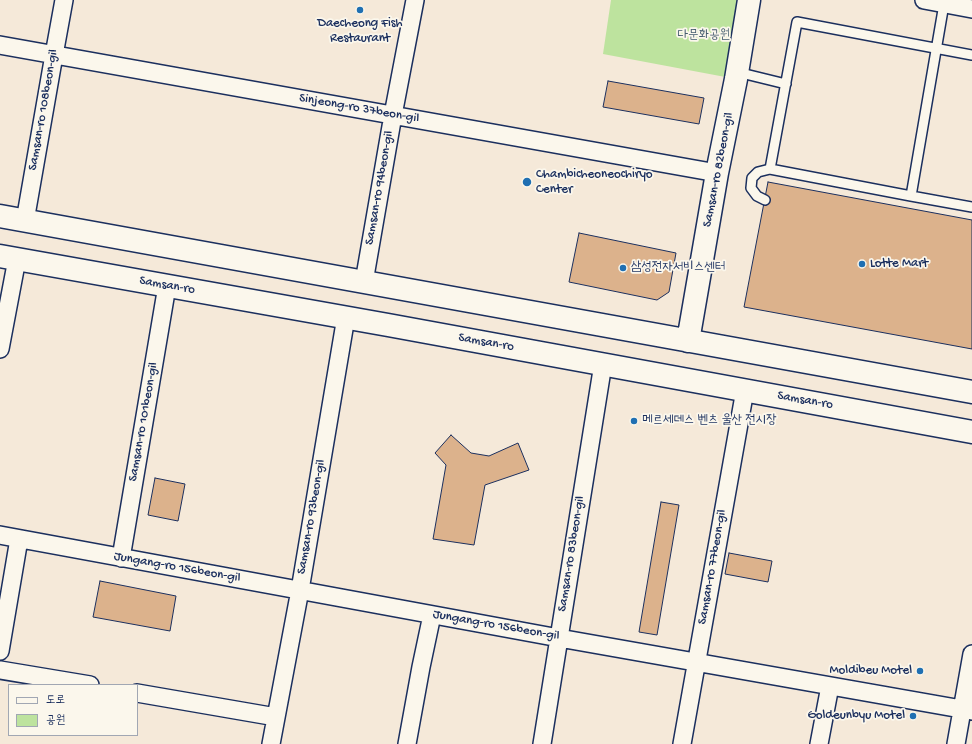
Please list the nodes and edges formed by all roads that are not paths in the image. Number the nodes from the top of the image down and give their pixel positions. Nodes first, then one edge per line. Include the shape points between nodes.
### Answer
1 (64, 0) edge
2 (415, 0) edge
3 (749, 0) edge
4 (924, 0) edge
5 (944, 4) junction
6 (965, 5) edge
7 (0, 45) edge
8 (936, 49) junction
9 (54, 55) junction
10 (972, 55) edge
11 (737, 72) junction
12 (786, 84) junction
13 (393, 115) junction
14 (770, 169) junction
15 (718, 173) junction
16 (911, 196) junction
17 (764, 200) dead end
18 (972, 207) edge
19 (0, 216) edge
20 (25, 221) junction
21 (8, 257) edge
22 (364, 282) junction
23 (167, 286) junction
24 (346, 317) junction
25 (688, 340) junction
26 (0, 349) edge
27 (603, 364) junction
28 (745, 390) junction
29 (972, 392) edge
30 (972, 432) edge
31 (0, 536) edge
32 (19, 539) junction
33 (121, 558) junction
34 (300, 590) junction
35 (432, 615) junction
36 (559, 638) junction
37 (0, 651) edge
38 (972, 654) edge
39 (696, 662) junction
40 (0, 670) edge
41 (84, 684) edge
42 (830, 686) junction
43 (138, 693) edge
44 (967, 711) edge
45 (276, 717) junction
46 (271, 744) edge
47 (407, 744) edge
48 (542, 744) edge
49 (682, 744) edge
50 (819, 744) edge
51 (956, 744) edge

1 - 9 street, Samsan-ro 108beon-gil
2 - 13 street, Samsan-ro 94beon-gil
3 - 11 main road, Samsan-ro 82beon-gil
4 - 5 street
5 - 6 street
5 - 8 lane
7 - 9 street, Sinjeong-ro 37beon-gil
8 - 10 lane
8 - 12 lane via 798,22
8 - 16 lane
9 - 13 street, Sinjeong-ro 37beon-gil
9 - 20 street, Samsan-ro 108beon-gil
11 - 12 lane
11 - 15 main road, Samsan-ro 82beon-gil
12 - 14 lane
13 - 15 street, Sinjeong-ro 37beon-gil
13 - 22 street, Samsan-ro 94beon-gil
14 - 16 lane via 812,181
14 - 17 lane via 758,172 752,178 751,188
15 - 25 main road, Samsan-ro 82beon-gil
16 - 18 lane
19 - 20 main road
20 - 22 main road
21 - 23 main road, Samsan-ro
21 - 26 street
22 - 25 main road
23 - 24 main road, Samsan-ro
23 - 33 street, Samsan-ro 101beon-gil
24 - 27 main road, Samsan-ro
24 - 34 street, Samsan-ro 93beon-gil
25 - 29 main road
27 - 28 main road, Samsan-ro
27 - 36 street, Samsan-ro 83beon-gil
28 - 30 main road, Samsan-ro
28 - 39 street, Samsan-ro 77beon-gil
31 - 32 street, Jungang-ro 156beon-gil
32 - 33 street, Jungang-ro 156beon-gil
32 - 37 street
33 - 34 street, Jungang-ro 156beon-gil
34 - 35 street, Jungang-ro 156beon-gil
34 - 45 street, Samsan-ro 93beon-gil
35 - 36 street, Jungang-ro 156beon-gil
35 - 47 street
36 - 39 street, Jungang-ro 156beon-gil
36 - 48 street, Samsan-ro 83beon-gil
38 - 44 street
39 - 42 street, Jungang-ro 156beon-gil
39 - 49 street, Samsan-ro 77beon-gil
40 - 41 street
42 - 44 street, Jungang-ro 156beon-gil
42 - 50 street
43 - 45 street
44 - 51 street
45 - 46 street, Samsan-ro 93beon-gil

